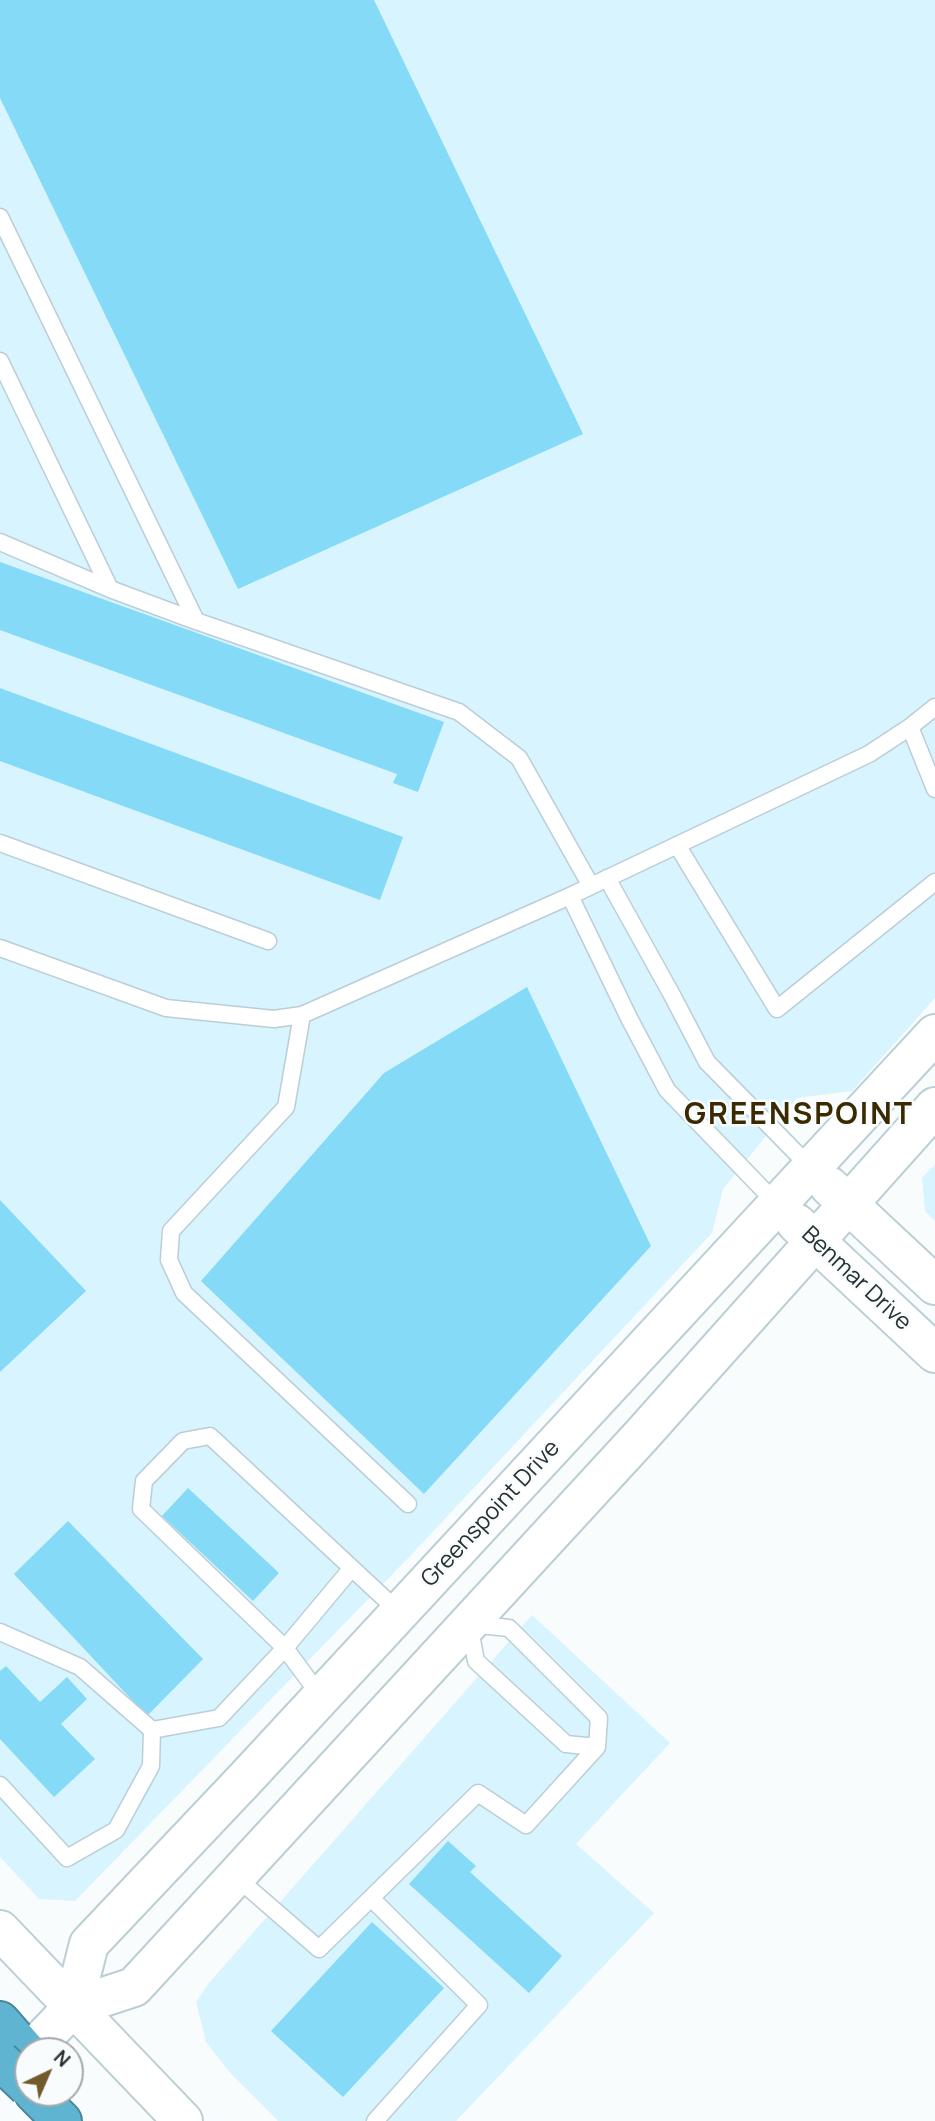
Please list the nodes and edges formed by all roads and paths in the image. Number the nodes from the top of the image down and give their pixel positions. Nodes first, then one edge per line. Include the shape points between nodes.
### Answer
1 (0, 217) edge
2 (0, 361) edge
3 (0, 542) edge
4 (110, 589) junction
5 (196, 621) junction
6 (935, 707) edge
7 (910, 727) junction
8 (935, 789) edge
9 (0, 843) edge
10 (677, 845) junction
11 (607, 878) junction
12 (935, 882) edge
13 (591, 886) junction
14 (570, 896) junction
15 (268, 941) dead end
16 (0, 948) edge
17 (302, 1015) junction
18 (935, 1034) edge
19 (935, 1107) edge
20 (811, 1168) junction
21 (778, 1204) junction
22 (848, 1205) junction
23 (815, 1241) junction
24 (935, 1285) edge
25 (935, 1353) edge
26 (408, 1504) dead end
27 (351, 1569) junction
28 (399, 1613) junction
29 (469, 1624) junction
30 (0, 1632) edge
31 (285, 1648) junction
32 (321, 1697) junction
33 (152, 1730) junction
34 (597, 1747) junction
35 (0, 1786) edge
36 (236, 1877) junction
37 (371, 1898) junction
38 (0, 1930) edge
39 (73, 2007) junction
40 (0, 2021) edge
41 (15, 2037) edge
42 (44, 2037) edge
43 (0, 2060) edge
44 (14, 2068) edge
45 (14, 2074) edge
46 (0, 2082) edge
47 (48, 2107) edge
48 (77, 2107) edge
49 (62, 2121) edge
50 (90, 2121) edge
51 (183, 2121) edge
52 (375, 2121) edge

1 - 5 lane
2 - 4 lane
3 - 4 lane
4 - 5 lane
5 - 13 lane via 459,712 519,758
6 - 7 lane
7 - 8 lane
7 - 10 lane via 869,754
9 - 15 lane
10 - 11 lane
10 - 12 lane via 777,1009
11 - 13 lane
11 - 20 lane via 707,1062
13 - 14 lane
14 - 17 lane
14 - 21 lane via 667,1090
16 - 17 lane via 166,1008 274,1019
17 - 26 lane via 286,1107 171,1231 169,1260 184,1293
18 - 20 street, Greenspoint Drive
19 - 22 street, Greenspoint Drive
20 - 21 street, Greenspoint Drive
20 - 22 street
21 - 23 street, Benmar Drive
21 - 28 street, Greenspoint Drive
22 - 23 street, Greenspoint Drive
22 - 24 street
23 - 25 street, Benmar Drive
23 - 29 street, Greenspoint Drive
27 - 28 lane
27 - 31 lane
27 - 31 lane via 210,1436 183,1441 144,1482 141,1509
28 - 29 street
28 - 32 street, Greenspoint Drive
29 - 34 lane via 476,1661 566,1744
29 - 34 lane via 509,1628 599,1718
29 - 36 street, Greenspoint Drive
30 - 33 lane via 80,1667
31 - 32 lane
31 - 33 lane via 219,1718
32 - 39 street, Greenspoint Drive via 89,1944
33 - 35 lane via 151,1766 116,1830 66,1858
34 - 37 lane via 526,1825 478,1793
36 - 37 lane via 319,1949
36 - 39 street, Greenspoint Drive via 134,1987
37 - 52 lane via 479,2005
38 - 39 street
39 - 42 street, Greenspoint Drive
39 - 51 street
40 - 41 highway
43 - 45 highway, bridge
44 - 46 street, Greenspoint Drive
47 - 49 highway
48 - 50 highway

